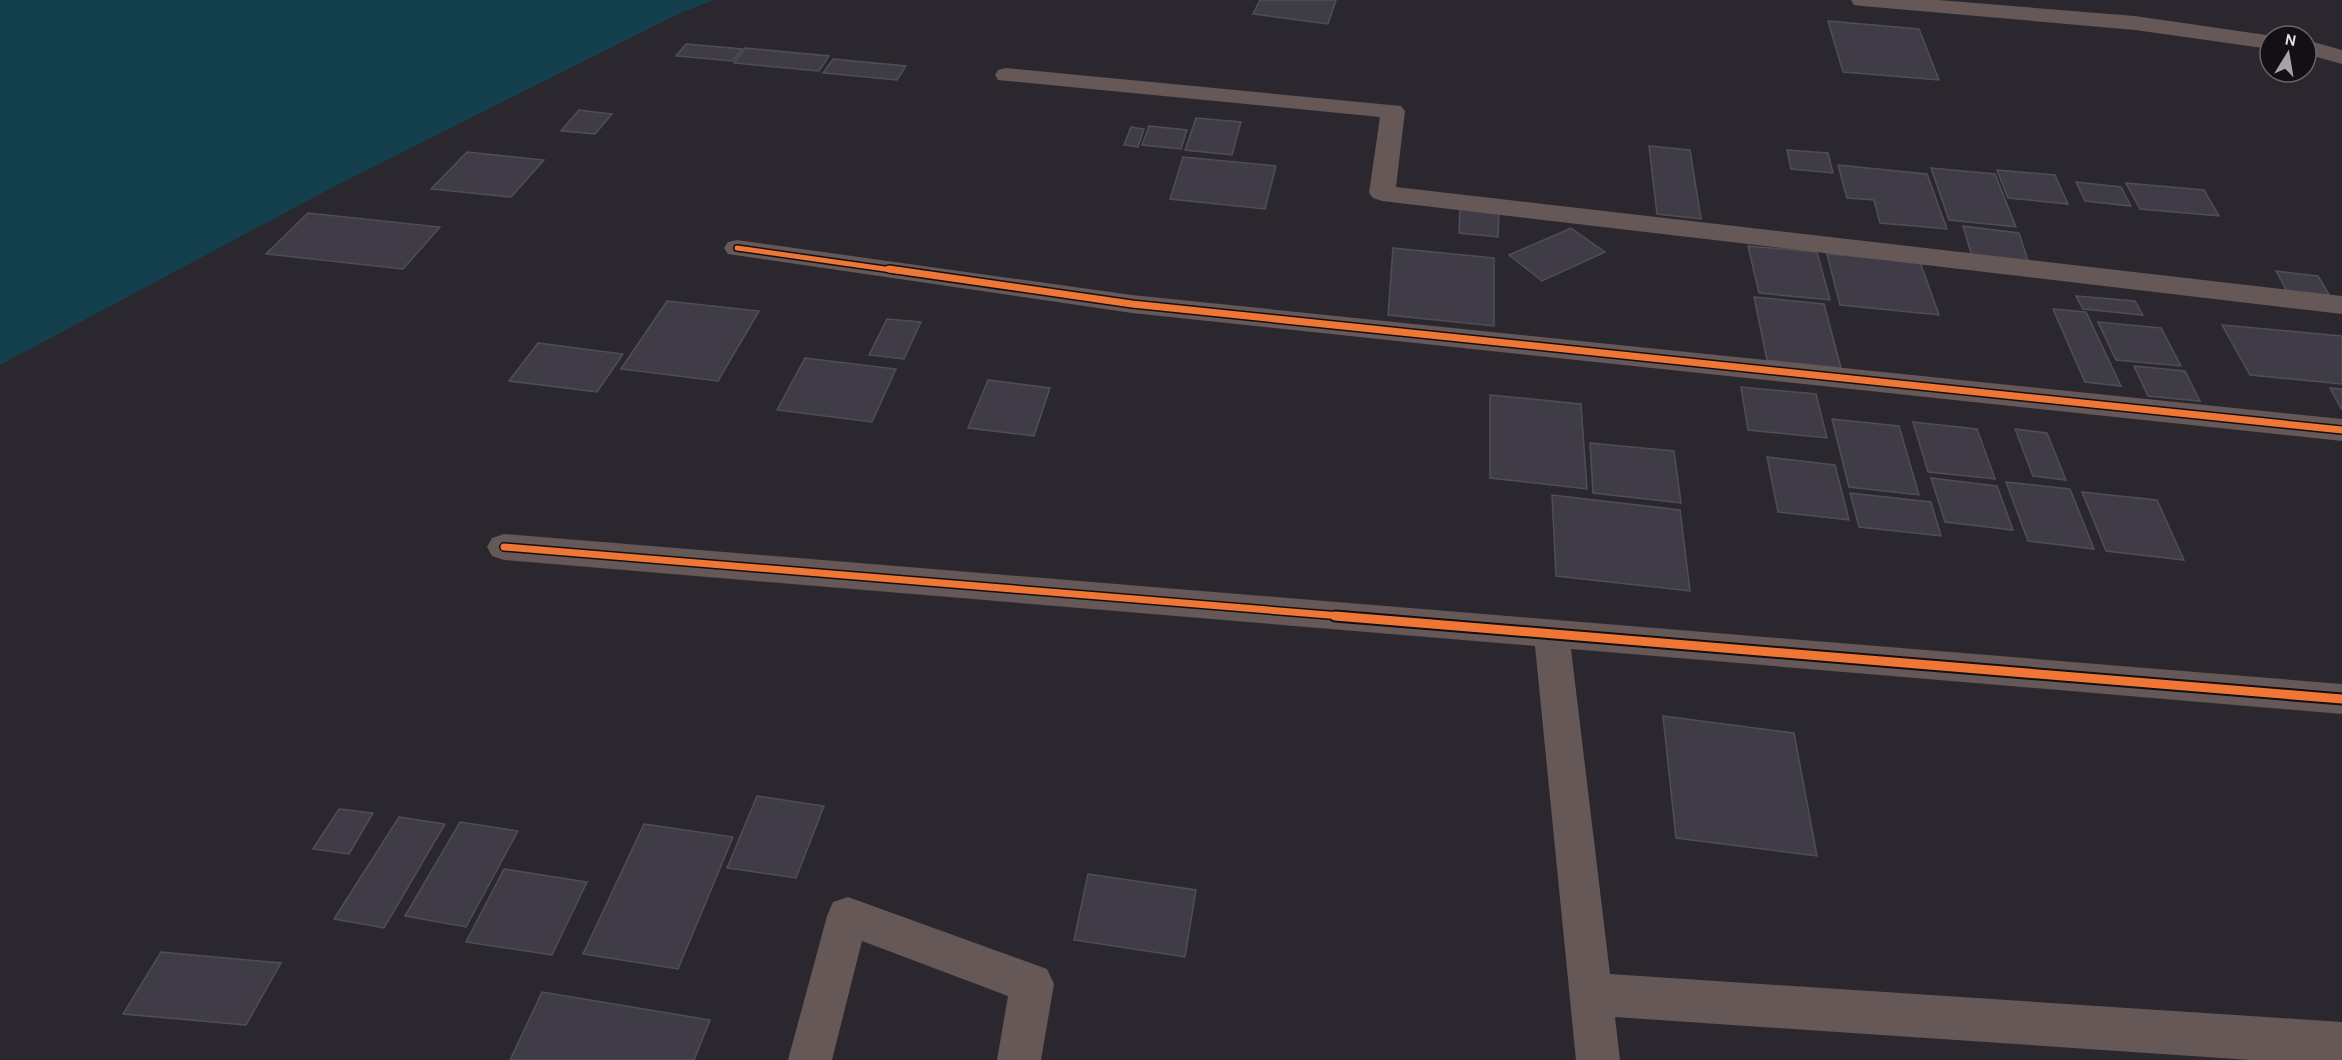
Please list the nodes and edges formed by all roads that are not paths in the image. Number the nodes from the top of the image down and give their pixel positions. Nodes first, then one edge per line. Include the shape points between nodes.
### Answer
1 (1862, 0) edge
2 (2258, 40) edge
3 (2318, 50) edge
4 (2342, 57) edge
5 (1006, 75) dead end
6 (737, 248) dead end
7 (2342, 305) edge
8 (2342, 430) edge
9 (504, 547) dead end
10 (1551, 633) junction
11 (2342, 699) edge
12 (1591, 994) junction
13 (2342, 1044) edge
14 (810, 1060) edge
15 (1019, 1060) edge
16 (1598, 1060) edge

1 - 2 street via 2135,23
3 - 4 street
5 - 7 street via 1393,111 1382,193
6 - 8 street via 1132,304
9 - 10 street
10 - 11 street
10 - 12 street
12 - 13 street
12 - 16 street
14 - 15 street via 848,916 1032,984

